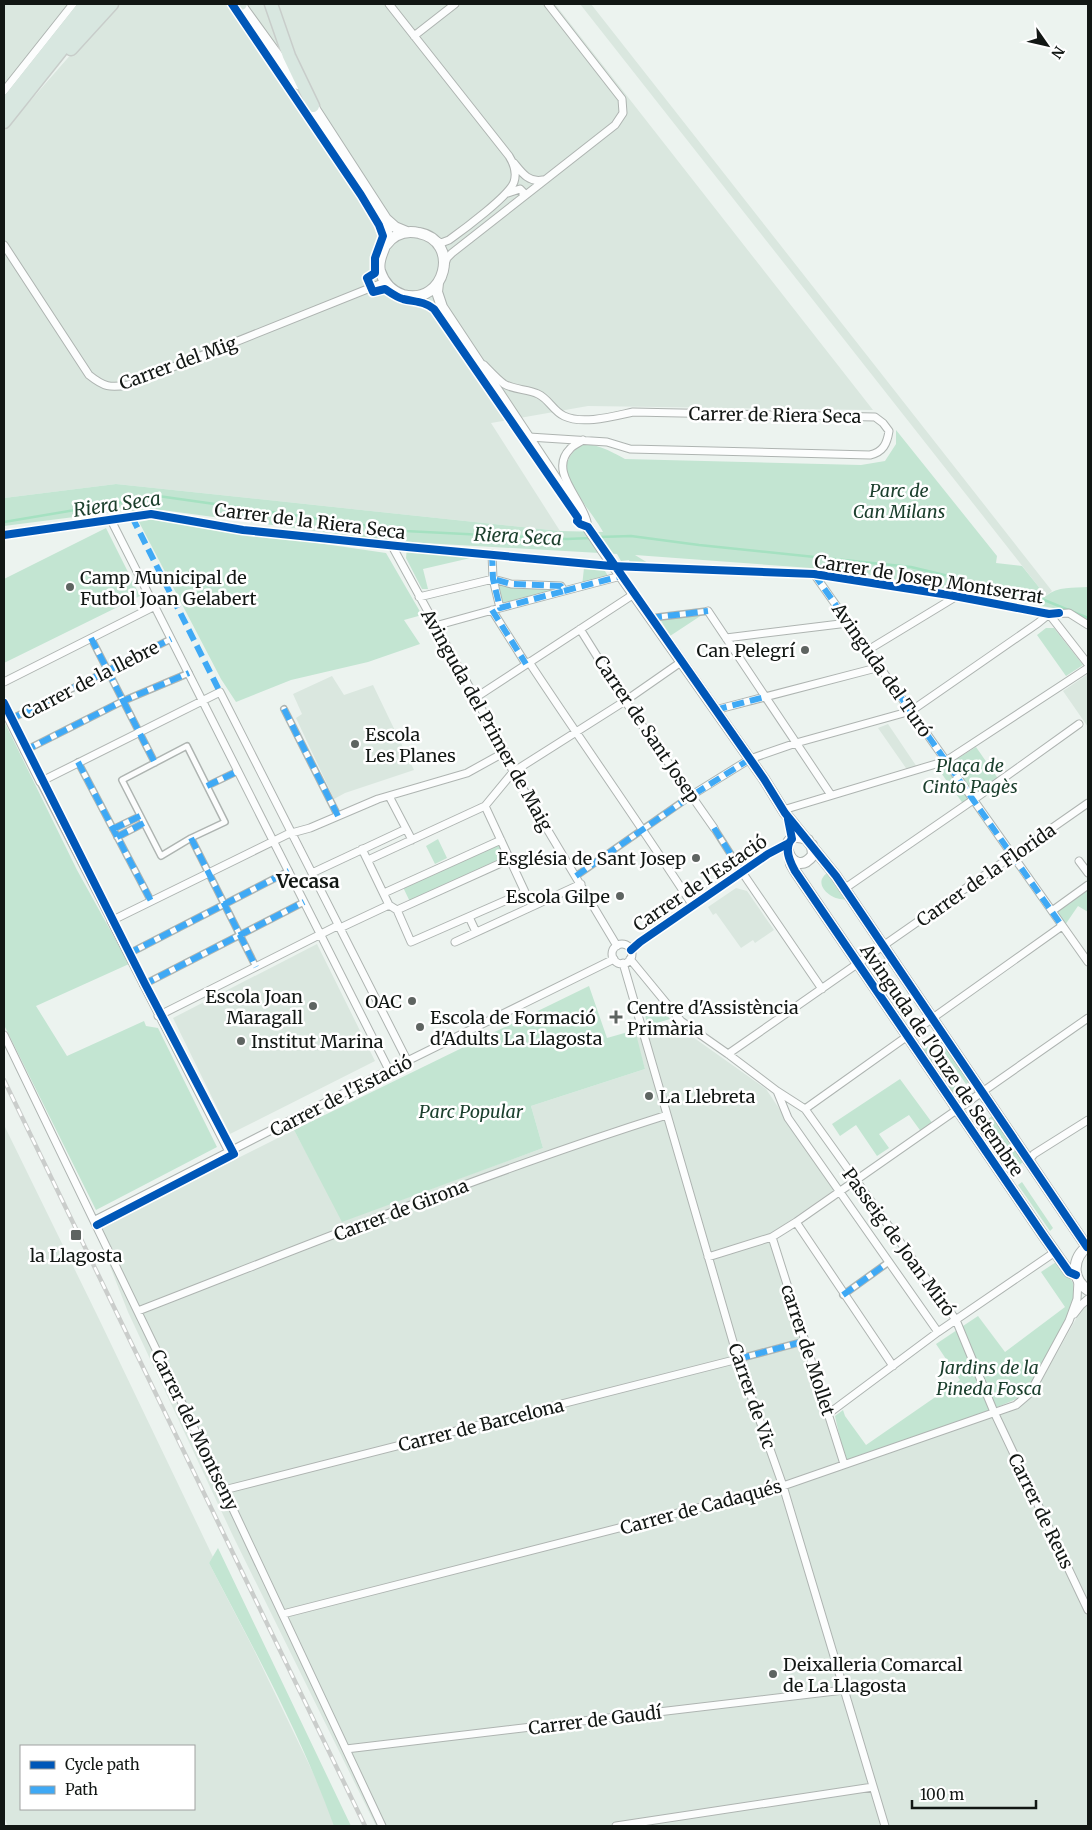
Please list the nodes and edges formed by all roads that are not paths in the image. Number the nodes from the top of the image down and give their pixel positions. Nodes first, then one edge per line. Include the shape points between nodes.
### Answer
1 (73, 4) edge
2 (85, 4) edge
3 (98, 4) edge
4 (112, 4) edge
5 (241, 4) edge
6 (270, 4) edge
7 (389, 4) edge
8 (455, 4) edge
9 (548, 4) edge
10 (414, 36) junction
11 (4, 91) edge
12 (19, 103) junction
13 (4, 106) edge
14 (313, 106) junction
15 (4, 122) edge
16 (509, 156) junction
17 (547, 178) junction
18 (507, 194) junction
19 (523, 197) junction
20 (386, 219) junction
21 (407, 232) junction
22 (430, 237) junction
23 (4, 245) edge
24 (386, 245) junction
25 (444, 266) junction
26 (385, 282) junction
27 (438, 283) junction
28 (420, 295) junction
29 (442, 307) junction
30 (475, 356) junction
31 (529, 438) junction
32 (583, 440) junction
33 (111, 520) junction
34 (588, 527) junction
35 (4, 535) edge
36 (390, 544) junction
37 (492, 554) junction
38 (614, 566) junction
39 (814, 574) junction
40 (621, 576) junction
41 (493, 579) junction
42 (564, 591) junction
43 (634, 594) junction
44 (957, 596) junction
45 (419, 597) junction
46 (155, 606) junction
47 (500, 608) junction
48 (492, 610) junction
49 (708, 611) joint
50 (1049, 614) junction
51 (650, 618) junction
52 (848, 623) junction
53 (1088, 625) edge
54 (435, 626) junction
55 (580, 629) junction
56 (91, 638) junction
57 (726, 638) junction
58 (171, 639) junction
59 (868, 650) junction
60 (681, 662) junction
61 (528, 663) junction
62 (1088, 666) edge
63 (880, 668) junction
64 (108, 671) junction
65 (189, 673) junction
66 (4, 682) edge
67 (765, 697) junction
68 (475, 698) junction
69 (202, 700) junction
70 (625, 700) junction
71 (123, 701) junction
72 (284, 709) dead end
73 (4, 710) edge
74 (715, 710) junction
75 (911, 711) junction
76 (9, 720) junction
77 (1079, 724) dead end
78 (138, 732) junction
79 (576, 733) junction
80 (796, 743) junction
81 (24, 751) junction
82 (505, 752) junction
83 (750, 759) junction
84 (946, 761) junction
85 (78, 762) junction
86 (155, 763) junction
87 (238, 771) junction
88 (513, 772) junction
89 (40, 782) junction
90 (207, 786) junction
91 (692, 795) junction
92 (831, 795) junction
93 (390, 796) junction
94 (973, 800) junction
95 (1088, 803) edge
96 (485, 806) junction
97 (784, 812) junction
98 (140, 816) junction
99 (338, 816) junction
100 (144, 823) junction
101 (714, 828) joint
102 (406, 829) junction
103 (643, 829) junction
104 (113, 830) junction
105 (292, 833) junction
106 (117, 837) junction
107 (191, 838) junction
108 (273, 840) junction
109 (412, 840) junction
110 (501, 840) junction
111 (789, 841) junction
112 (810, 843) junction
113 (362, 849) junction
114 (1013, 856) junction
115 (790, 857) junction
116 (510, 859) junction
117 (368, 860) junction
118 (1079, 861) dead end
119 (288, 871) junction
120 (742, 872) junction
121 (208, 873) junction
122 (312, 873) junction
123 (1088, 873) edge
124 (576, 876) junction
125 (581, 884) junction
126 (1088, 885) edge
127 (844, 889) junction
128 (384, 893) junction
129 (151, 901) junction
130 (304, 902) junction
131 (225, 904) junction
132 (390, 905) junction
133 (693, 906) junction
134 (396, 910) junction
135 (1052, 911) junction
136 (469, 917) junction
137 (111, 921) junction
138 (1062, 926) junction
139 (340, 928) junction
140 (476, 932) junction
141 (320, 934) junction
142 (240, 935) junction
143 (455, 942) dead end
144 (617, 946) junction
145 (884, 946) junction
146 (631, 950) junction
147 (128, 954) junction
148 (614, 959) junction
149 (630, 959) junction
150 (1088, 962) edge
151 (623, 963) junction
152 (858, 963) junction
153 (256, 966) junction
154 (143, 984) junction
155 (822, 989) junction
156 (158, 1016) junction
157 (932, 1018) junction
158 (1088, 1018) edge
159 (4, 1035) edge
160 (908, 1035) junction
161 (728, 1054) junction
162 (408, 1062) junction
163 (389, 1070) junction
164 (776, 1091) junction
165 (983, 1092) junction
166 (804, 1109) junction
167 (958, 1110) junction
168 (666, 1115) junction
169 (1088, 1120) edge
170 (229, 1152) junction
171 (1029, 1160) junction
172 (855, 1180) junction
173 (840, 1192) junction
174 (94, 1220) junction
175 (796, 1222) junction
176 (772, 1237) junction
177 (1088, 1246) edge
178 (1055, 1252) junction
179 (708, 1257) junction
180 (886, 1264) dead end
181 (1077, 1278) junction
182 (1088, 1290) edge
183 (844, 1295) junction
184 (1088, 1299) edge
185 (138, 1311) junction
186 (956, 1320) junction
187 (1069, 1321) junction
188 (938, 1332) junction
189 (805, 1340) junction
190 (738, 1360) junction
191 (892, 1366) junction
192 (994, 1412) junction
193 (828, 1414) junction
194 (844, 1464) junction
195 (783, 1486) junction
196 (224, 1490) junction
197 (1088, 1610) edge
198 (283, 1614) junction
199 (844, 1690) junction
200 (346, 1749) junction
201 (873, 1787) junction
202 (382, 1826) edge
203 (616, 1826) edge
204 (885, 1826) edge

1 - 11 street
2 - 13 highway
3 - 12 highway
4 - 12 highway
5 - 14 main road
6 - 14 highway via 289,56
7 - 10 street
8 - 10 street
9 - 17 street via 622,99 623,108 614,125
10 - 16 street
12 - 15 highway
14 - 20 main road
16 - 17 street via 525,176 540,181
16 - 18 street via 515,176
17 - 19 street
18 - 19 street via 520,189
18 - 22 street via 446,242
19 - 25 street via 452,253
20 - 21 main road
20 - 24 main road
21 - 22 main road via 424,233
21 - 24 main road via 392,238
22 - 25 main road via 441,249
23 - 26 street, Carrer del Mig via 89,375 113,388 128,385
24 - 26 main road via 380,255
25 - 27 main road
26 - 28 main road via 398,293
27 - 28 main road
27 - 29 main road
28 - 29 main road
29 - 30 main road, Avinguda de l'Onze de Setembre
30 - 31 main road, Avinguda de l'Onze de Setembre
30 - 32 street, Carrer de Riera Seca via 504,384 539,394 564,416 575,419 609,418 634,412 875,417 889,431 887,442 879,453 870,456 630,450 607,442
31 - 32 street, Carrer de Riera Seca
31 - 34 main road, Avinguda de l'Onze de Setembre
32 - 34 street via 570,449 563,466 564,478 582,508
33 - 35 street, Carrer de la Riera Seca
33 - 36 street, Carrer de la Riera Seca via 151,514 243,530
33 - 46 street
34 - 38 main road, Avinguda de l'Onze de Setembre
36 - 37 street, Carrer de la Riera Seca
36 - 45 street, Avinguda del Primer de Maig
37 - 38 street, Carrer de la Riera Seca
37 - 41 street
38 - 39 street, Carrer de Josep Montserrat
38 - 40 main road, Avinguda de l'Onze de Setembre
39 - 44 street, Carrer de Josep Montserrat
39 - 52 street, Avinguda del Turó
40 - 42 street
40 - 43 main road, Avinguda de l'Onze de Setembre
41 - 42 street via 510,584 561,586
41 - 45 street
41 - 47 street
42 - 47 street
43 - 51 main road, Avinguda de l'Onze de Setembre
43 - 55 street
44 - 50 street, Carrer de Josep Montserrat
44 - 59 street
45 - 54 street, Avinguda del Primer de Maig
46 - 56 street
46 - 58 street
47 - 48 street
48 - 54 street
48 - 61 street
49 - 51 street
49 - 57 street
50 - 53 street, Carrer de Josep Montserrat via 1069,613
50 - 62 street
50 - 75 street
51 - 60 main road, Avinguda de l'Onze de Setembre
52 - 57 street
52 - 59 street, Avinguda del Turó
54 - 68 street, Avinguda del Primer de Maig
55 - 61 street
55 - 70 street, Carrer de Sant Josep
56 - 64 street
56 - 66 street
57 - 67 street
58 - 64 street, Carrer de la llebre
58 - 65 street
59 - 63 street, Avinguda del Turó
60 - 70 street
60 - 74 main road, Avinguda de l'Onze de Setembre
61 - 68 street
61 - 79 street
62 - 84 street
63 - 67 street
63 - 75 street, Avinguda del Turó
64 - 71 street
64 - 76 street, Carrer de la llebre
65 - 69 street
65 - 71 street
67 - 74 street
67 - 80 street
68 - 82 street, Avinguda del Primer de Maig
69 - 78 street
69 - 87 street
69 - 105 street via 220,692
70 - 79 street
70 - 91 street, Carrer de Sant Josep
71 - 78 street
71 - 81 street
72 - 99 street
73 - 76 street
74 - 83 main road, Avinguda de l'Onze de Setembre
75 - 80 street
75 - 84 street, Avinguda del Turó
76 - 81 street
77 - 94 street
78 - 85 street
78 - 86 street
79 - 88 street
79 - 103 street
80 - 83 street
80 - 92 street
81 - 89 street
82 - 88 street, Avinguda del Primer de Maig
82 - 93 street via 467,773
83 - 91 street
83 - 97 main road, Avinguda de l'Onze de Setembre
84 - 92 street
84 - 94 street, Avinguda del Turó
85 - 89 street
85 - 104 street
86 - 90 street via 187,746
86 - 98 street via 122,780
87 - 90 street
87 - 108 street
88 - 96 street
88 - 124 street, Avinguda del Primer de Maig
89 - 137 street
90 - 107 street via 225,822
91 - 101 street, Carrer de Sant Josep
91 - 103 street
92 - 97 street
93 - 99 street
93 - 102 street
94 - 114 street, Avinguda del Turó
94 - 127 street
95 - 114 street, Carrer de la Florida
96 - 109 street
96 - 110 street
97 - 111 main road, Avinguda de l'Onze de Setembre via 789,821
97 - 112 main road, Avinguda de l'Onze de Setembre
98 - 100 street
98 - 104 street
99 - 105 street
100 - 106 street
100 - 107 street via 160,856
101 - 120 street
102 - 109 street
102 - 113 street
103 - 124 street
103 - 133 street
104 - 106 street
105 - 108 street
105 - 122 street
106 - 129 street
107 - 121 street
108 - 119 street
108 - 121 street
109 - 117 street
110 - 116 street
110 - 128 street
111 - 112 main road via 799,837
111 - 115 main road
111 - 120 street, Carrer de l'Estació
112 - 115 main road via 813,855 810,860 798,863
112 - 127 main road, Avinguda de l'Onze de Setembre
113 - 117 street
113 - 122 street
114 - 135 street, Avinguda del Turó
114 - 145 street, Carrer de la Florida
115 - 152 main road, Avinguda de l'Onze de Setembre via 795,871
116 - 134 street
116 - 136 street via 525,892
117 - 128 street
118 - 123 street
119 - 130 street
119 - 131 street
120 - 133 street, Carrer de l'Estació
120 - 155 street
121 - 129 street
121 - 131 street
122 - 139 street
124 - 125 street, Avinguda del Primer de Maig
125 - 140 street
125 - 144 street, Avinguda del Primer de Maig
126 - 135 street
127 - 145 main road, Avinguda de l'Onze de Setembre
128 - 132 street
129 - 137 street
130 - 141 street
130 - 142 street
131 - 142 street
131 - 147 street
132 - 134 street
132 - 139 street
133 - 146 street, Carrer de l'Estació
134 - 136 street via 411,942
135 - 138 street, Avinguda del Turó
136 - 140 street
137 - 147 street
138 - 150 street, Avinguda del Turó
138 - 157 street
139 - 141 street
139 - 162 street
140 - 143 street
141 - 153 street
141 - 163 street
142 - 153 street
142 - 154 street
144 - 146 street via 625,944
144 - 148 street via 613,952
145 - 152 street, Avinguda de l'Onze de Setembre
145 - 157 main road, Avinguda de l'Onze de Setembre
146 - 149 street
147 - 154 street
148 - 151 street
148 - 162 street, Carrer de l'Estació
149 - 151 street
149 - 161 street, Passeig de Joan Miró via 682,1021
151 - 168 street, Carrer de Vic
152 - 155 street
152 - 160 main road, Avinguda de l'Onze de Setembre
153 - 156 street
154 - 156 street
155 - 161 street
156 - 170 street
157 - 160 street, Avinguda de l'Onze de Setembre
157 - 165 main road, Avinguda de l'Onze de Setembre
158 - 165 street
159 - 174 street, Carrer del Montseny
160 - 166 street
160 - 167 main road, Avinguda de l'Onze de Setembre
161 - 164 street, Passeig de Joan Miró
162 - 163 street, Carrer de l'Estació
163 - 170 street, Carrer de l'Estació
164 - 166 street, Passeig de Joan Miró
164 - 173 street, Passeig de Joan Miró via 788,1118
165 - 167 street, Avinguda de l'Onze de Setembre
165 - 171 main road, Avinguda de l'Onze de Setembre
166 - 172 street, Passeig de Joan Miró
167 - 172 street
167 - 178 main road, Avinguda de l'Onze de Setembre
168 - 179 street, Carrer de Vic
168 - 185 street, Carrer de Girona via 596,1137
169 - 171 street
170 - 174 street, Carrer de l'Estació
171 - 177 main road, Avinguda de l'Onze de Setembre
172 - 173 street
172 - 186 street, Passeig de Joan Miró
173 - 175 street
173 - 188 street, Passeig de Joan Miró
174 - 185 street, Carrer del Montseny
175 - 176 street
175 - 183 street
176 - 179 street
176 - 189 street, carrer de Mollet
177 - 181 main road via 1077,1259
178 - 181 main road, Avinguda de l'Onze de Setembre
178 - 186 street
179 - 190 street, Carrer de Vic
180 - 183 street
181 - 182 main road, Avinguda de l'Onze de Setembre
181 - 187 street, Carrer de Cadaqués via 1077,1299
183 - 191 street
184 - 187 street, Carrer de Cadaqués
185 - 196 street, Carrer del Montseny
186 - 188 street
186 - 192 street, Passeig de Joan Miró
187 - 192 street, Carrer de Cadaqués via 1030,1394 1016,1405
188 - 191 street
189 - 190 street
189 - 193 street, carrer de Mollet
190 - 195 street, Carrer de Vic
190 - 196 street, Carrer de Barcelona
191 - 193 street
192 - 194 street, Carrer de Cadaqués
192 - 197 street, Carrer de Reus
193 - 194 street, carrer de Mollet
194 - 195 street, Carrer de Cadaqués
195 - 198 street, Carrer de Cadaqués
195 - 199 street, Carrer de Vic
196 - 198 street, Carrer del Montseny
198 - 200 street, Carrer del Montseny
199 - 200 street, Carrer de Gaudí
199 - 201 street, Carrer de Vic
200 - 202 street, Carrer del Montseny
201 - 203 street
201 - 204 street, Carrer de Vic

